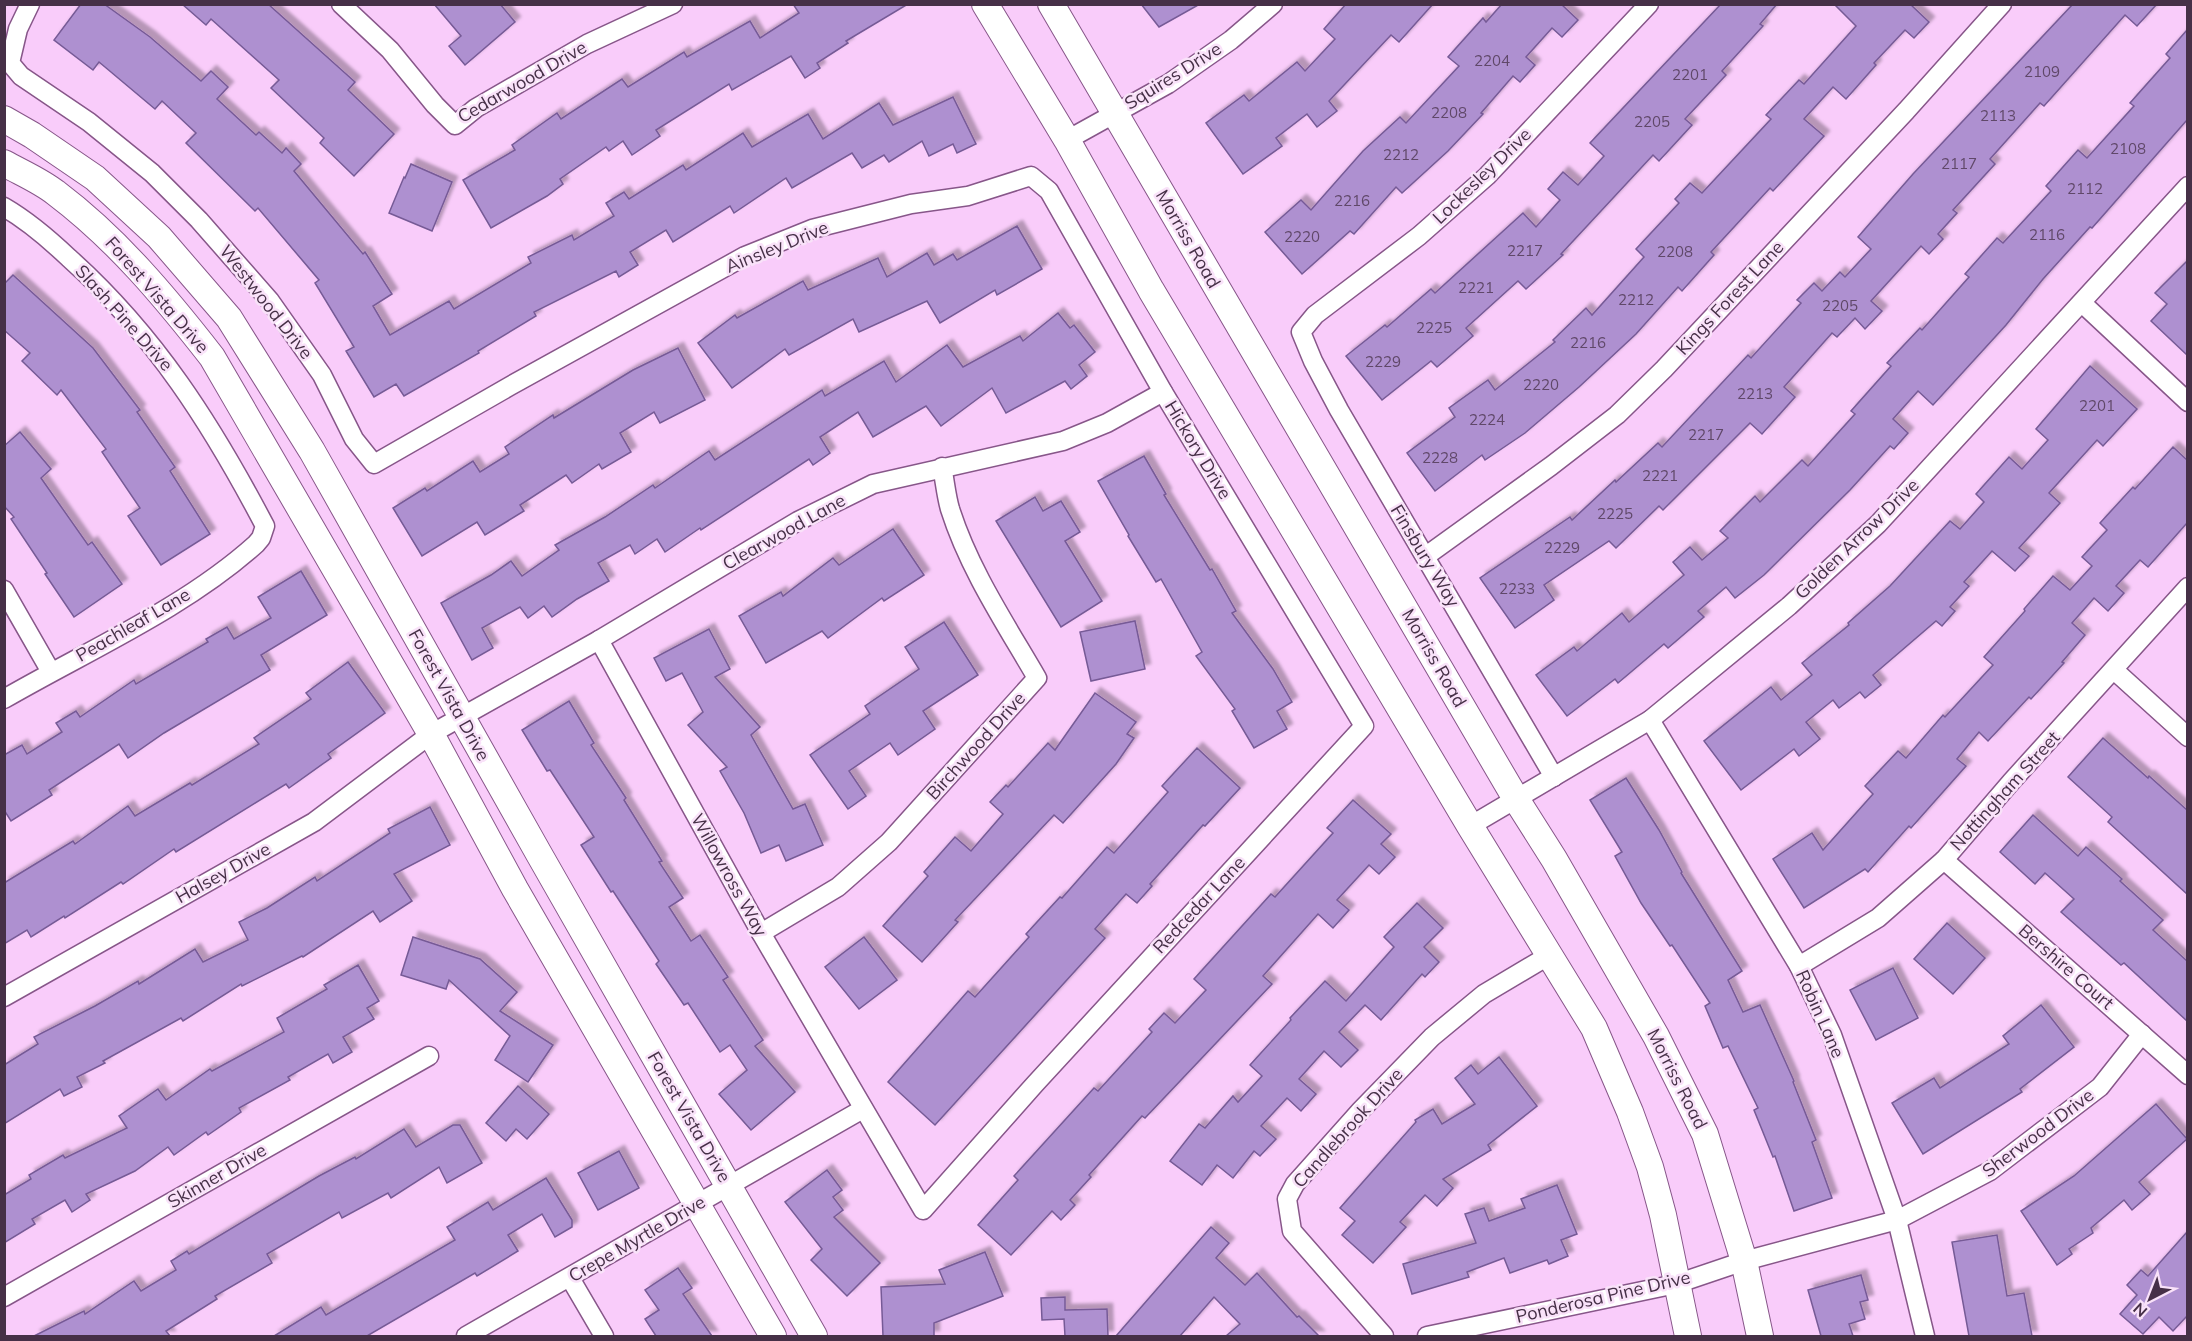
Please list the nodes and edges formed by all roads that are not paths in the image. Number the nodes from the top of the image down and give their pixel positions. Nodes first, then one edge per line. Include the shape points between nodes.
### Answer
1 (30, 4) edge
2 (341, 4) edge
3 (673, 4) edge
4 (985, 4) edge
5 (1051, 4) edge
6 (1273, 4) edge
7 (1649, 4) edge
8 (2002, 4) edge
9 (1114, 113) junction
10 (4, 119) edge
11 (1068, 140) junction
12 (4, 163) edge
13 (1031, 176) joint
14 (2187, 186) edge
15 (4, 207) edge
16 (2082, 303) junction
17 (1301, 332) joint
18 (510, 386) joint
19 (1163, 392) junction
20 (2187, 402) edge
21 (942, 467) junction
22 (256, 544) joint
23 (1426, 556) junction
24 (2187, 587) edge
25 (4, 590) edge
26 (599, 640) junction
27 (2114, 670) junction
28 (51, 672) junction
29 (4, 699) edge
30 (462, 718) junction
31 (1650, 720) junction
32 (1364, 726) joint
33 (431, 734) junction
34 (2187, 737) edge
35 (1554, 777) junction
36 (1516, 799) junction
37 (1470, 825) junction
38 (1944, 860) junction
39 (760, 933) junction
40 (1548, 956) junction
41 (1798, 966) junction
42 (4, 997) edge
43 (2142, 1034) junction
44 (429, 1056) dead end
45 (2187, 1075) edge
46 (1035, 1084) joint
47 (862, 1109) junction
48 (728, 1185) junction
49 (697, 1203) junction
50 (1897, 1220) junction
51 (1744, 1261) junction
52 (570, 1278) junction
53 (1676, 1284) junction
54 (4, 1297) edge
55 (466, 1336) edge
56 (604, 1336) edge
57 (772, 1336) edge
58 (814, 1336) edge
59 (1384, 1336) edge
60 (1426, 1336) edge
61 (1688, 1336) edge
62 (1760, 1336) edge
63 (1925, 1336) edge

1 - 18 street, Westwood Drive via 18,29 10,63 21,76 89,122 152,173 199,219 276,310 322,375 354,439 374,464
2 - 3 street, Cedarwood Drive via 390,50 455,125 476,108 587,45
4 - 11 main road
5 - 9 main road, Morriss Road
6 - 9 street, Squires Drive via 1231,40 1168,84
7 - 17 street, Lockesley Drive via 1487,176 1419,236 1315,315
8 - 23 street, Kings Forest Lane via 1898,120 1617,415
9 - 11 street, Squires Drive
9 - 36 main road, Morriss Road
10 - 30 main road, Forest Vista Drive via 95,178 159,237 229,318 312,451
11 - 37 main road via 1151,290
12 - 33 main road, Forest Vista Drive via 55,192 98,228 137,266 212,357
13 - 18 street, Ainsley Drive via 968,196 911,204 812,229 745,256
13 - 19 street, Hickory Drive via 1049,191
14 - 16 street, Golden Arrow Drive
15 - 22 street, Slash Pine Drive via 32,225 91,277 172,371 265,526
16 - 20 street
16 - 31 street, Golden Arrow Drive via 1878,524 1788,606
17 - 23 street, Finsbury Way via 1339,410
19 - 21 street, Clearwood Lane via 1107,423 1063,441
19 - 32 street, Hickory Drive
21 - 26 street, Clearwood Lane via 873,484 798,521
21 - 39 street, Birchwood Drive via 949,506 962,542 1037,678 889,842 838,887
22 - 28 street, Peachleaf Lane via 156,614
23 - 35 street, Finsbury Way
24 - 27 street, Nottingham Street
25 - 28 street
26 - 30 street, Clearwood Lane
26 - 39 street, Willowross Way
27 - 34 street
27 - 38 street, Nottingham Street
28 - 29 street, Peachleaf Lane
30 - 33 street, Clearwood Lane
30 - 48 main road, Forest Vista Drive
31 - 35 street, Golden Arrow Drive
31 - 41 street, Robin Lane
32 - 46 street, Redcedar Lane
33 - 42 street, Halsey Drive via 314,822
33 - 49 main road, Forest Vista Drive via 515,889
35 - 36 street, Golden Arrow Drive
36 - 37 street, Golden Arrow Drive
36 - 51 main road, Morriss Road via 1656,1036 1705,1134
37 - 40 main road
38 - 41 street, Nottingham Street via 1878,918
38 - 43 street, Bershire Court
39 - 47 street, Willowross Way
40 - 53 main road via 1594,1028 1630,1112 1663,1215
40 - 59 street, Candlebrook Drive via 1484,994 1432,1037 1353,1118 1295,1184 1287,1199 1292,1231
41 - 50 street, Robin Lane via 1832,1035
43 - 45 street, Bershire Court
43 - 50 street, Sherwood Drive via 2100,1087 1990,1171
44 - 54 street, Skinner Drive
46 - 47 street, Willowross Way via 923,1210
47 - 48 street, Crepe Myrtle Drive
48 - 49 street, Crepe Myrtle Drive
48 - 58 main road, Forest Vista Drive
49 - 52 street, Crepe Myrtle Drive
49 - 57 main road, Forest Vista Drive
50 - 51 street, Sherwood Drive
50 - 63 street, Robin Lane
51 - 53 street, Ponderosa Pine Drive
51 - 62 main road, Morriss Road
52 - 55 street, Crepe Myrtle Drive
52 - 56 street
53 - 60 street, Ponderosa Pine Drive
53 - 61 main road

